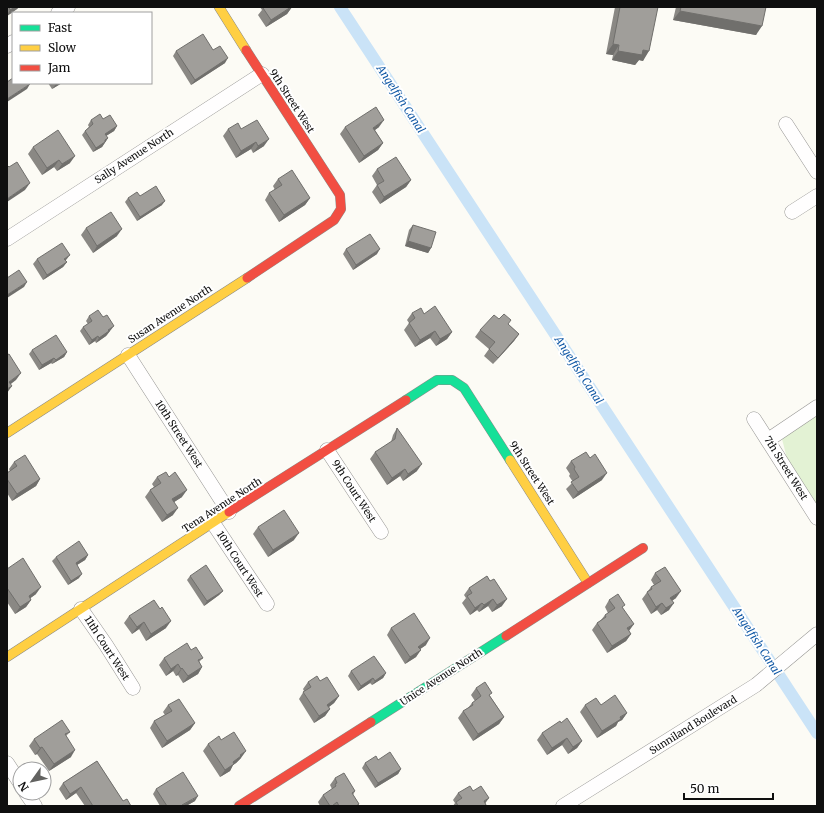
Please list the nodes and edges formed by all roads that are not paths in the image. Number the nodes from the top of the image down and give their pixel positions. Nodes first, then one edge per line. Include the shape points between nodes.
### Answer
1 (219, 7) edge
2 (262, 74) junction
3 (786, 124) dead end
4 (817, 172) edge
5 (817, 196) edge
6 (341, 209) joint
7 (792, 212) dead end
8 (7, 239) edge
9 (128, 355) junction
10 (452, 380) joint
11 (817, 407) edge
12 (754, 419) dead end
13 (7, 433) edge
14 (768, 440) junction
15 (327, 450) junction
16 (229, 512) junction
17 (817, 518) edge
18 (213, 523) junction
19 (381, 532) dead end
20 (643, 548) dead end
21 (588, 583) junction
22 (267, 604) dead end
23 (81, 609) junction
24 (817, 634) edge
25 (7, 657) edge
26 (133, 688) dead end
27 (239, 806) edge
28 (563, 806) edge

1 - 2 street, 9th Street West
2 - 6 street, 9th Street West via 340,195
2 - 8 street, Sally Avenue North
3 - 4 street
5 - 7 street
6 - 9 street, Susan Avenue North via 334,220 305,240
9 - 13 street, Susan Avenue North
9 - 16 street, 10th Street West
10 - 15 street, Tena Avenue North via 437,380
10 - 21 street, 9th Street West via 464,388
11 - 14 street
12 - 14 street, 7th Street West
14 - 17 street, 7th Street West
15 - 16 street, Tena Avenue North
15 - 19 street, 9th Court West
16 - 18 street, Tena Avenue North
18 - 22 street, 10th Court West
18 - 23 street, Tena Avenue North
20 - 21 street, Unice Avenue North
21 - 27 street, Unice Avenue North
23 - 25 street, Tena Avenue North
23 - 26 street, 11th Court West
24 - 28 street, Sunniland Boulevard via 756,685

